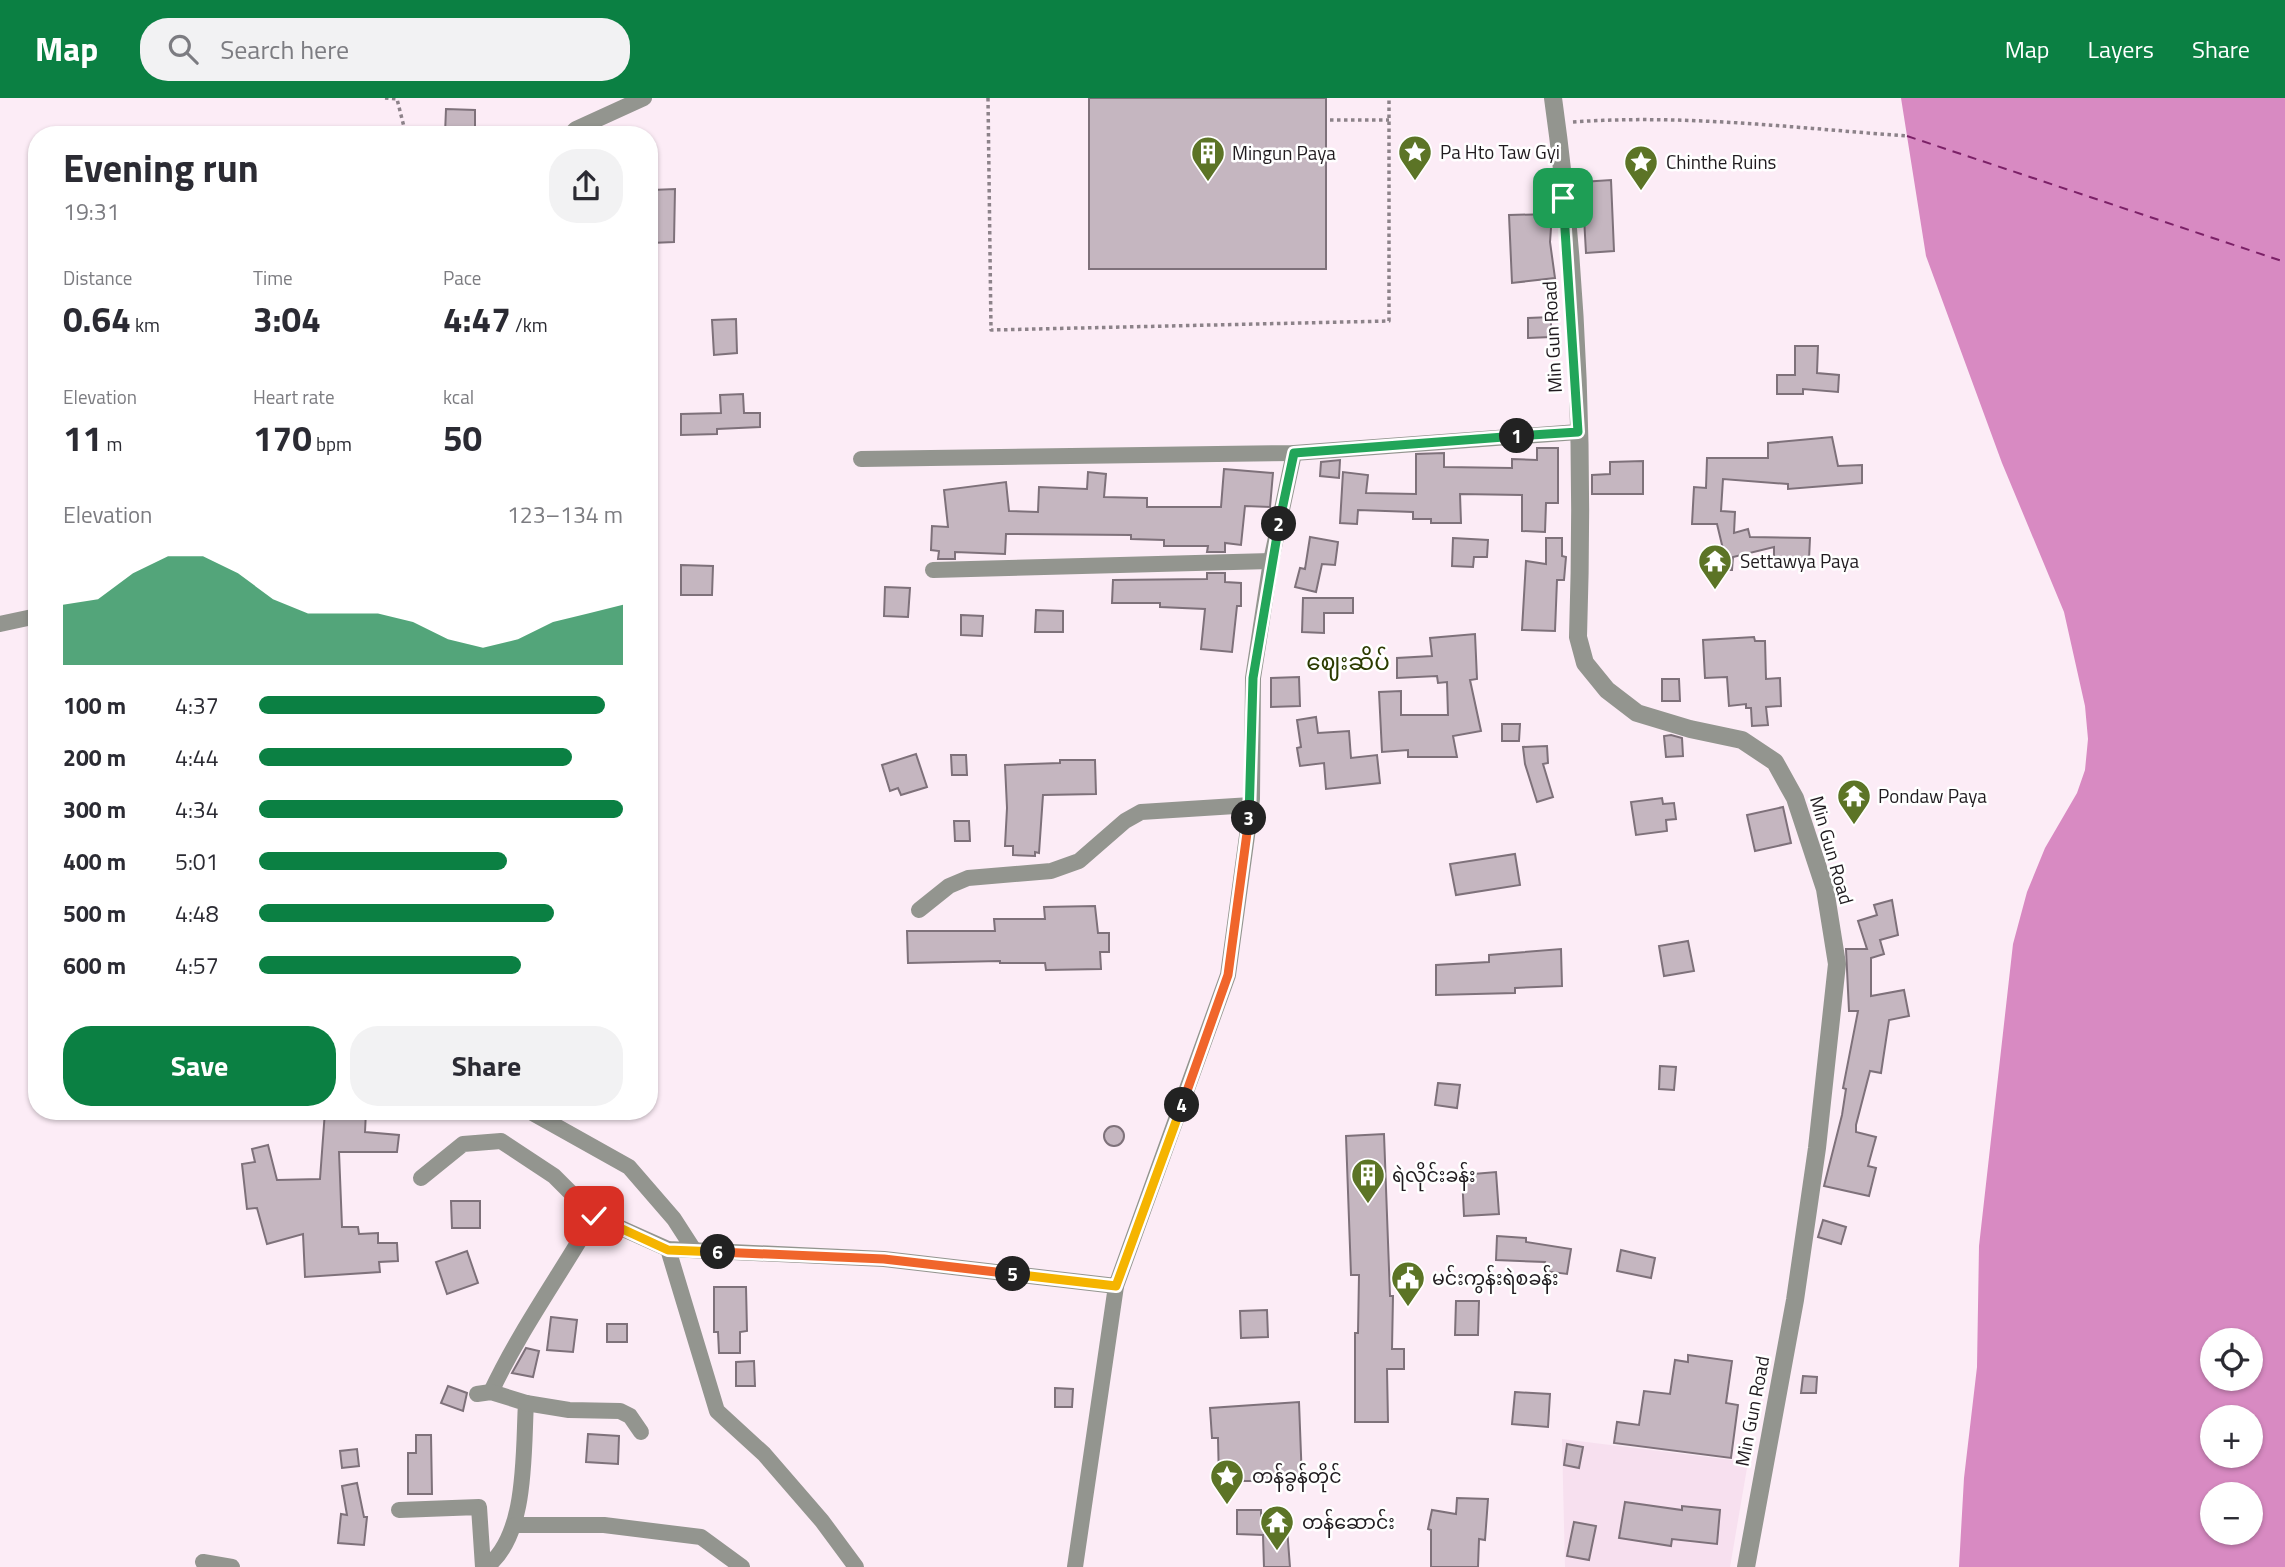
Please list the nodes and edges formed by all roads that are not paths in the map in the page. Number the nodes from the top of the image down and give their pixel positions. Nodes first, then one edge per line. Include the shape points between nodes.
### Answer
1 (644, 98) edge
2 (1553, 98) edge
3 (583, 126) edge
4 (1578, 432) junction
5 (1294, 453) junction
6 (861, 459) dead end
7 (1272, 561) junction
8 (933, 570) dead end
9 (28, 618) edge
10 (0, 624) edge
11 (1251, 805) junction
12 (919, 910) dead end
13 (545, 1120) edge
14 (421, 1178) dead end
15 (594, 1216) junction
16 (668, 1250) junction
17 (694, 1250) junction
18 (1116, 1286) junction
19 (526, 1403) junction
20 (641, 1432) dead end
21 (399, 1510) dead end
22 (515, 1525) junction
23 (203, 1562) dead end
24 (232, 1567) edge
25 (484, 1567) edge
26 (742, 1567) edge
27 (856, 1567) edge
28 (1074, 1567) edge
29 (1746, 1567) edge

1 - 3 street
2 - 4 street, Min Gun Road via 1573,312
4 - 5 street
4 - 29 street, Min Gun Road via 1578,637 1585,663 1607,690 1637,713 1742,740 1775,762 1796,797 1825,889 1837,964 1797,1286
5 - 6 street
5 - 7 street
7 - 8 street
7 - 11 street via 1253,678
9 - 10 street
11 - 12 street via 1141,812 1080,861 1051,871 968,878 949,886
11 - 18 street via 1228,975
13 - 17 street via 629,1167
14 - 15 street via 463,1144 501,1141 554,1176
15 - 16 street
15 - 19 street via 484,1393
16 - 17 street
16 - 27 street via 717,1411 764,1454
17 - 18 street via 884,1259
18 - 28 street
19 - 20 street via 620,1411 630,1416
19 - 22 street
21 - 25 street via 479,1507
22 - 25 street via 497,1559
22 - 26 street via 604,1525 701,1537
23 - 24 street

